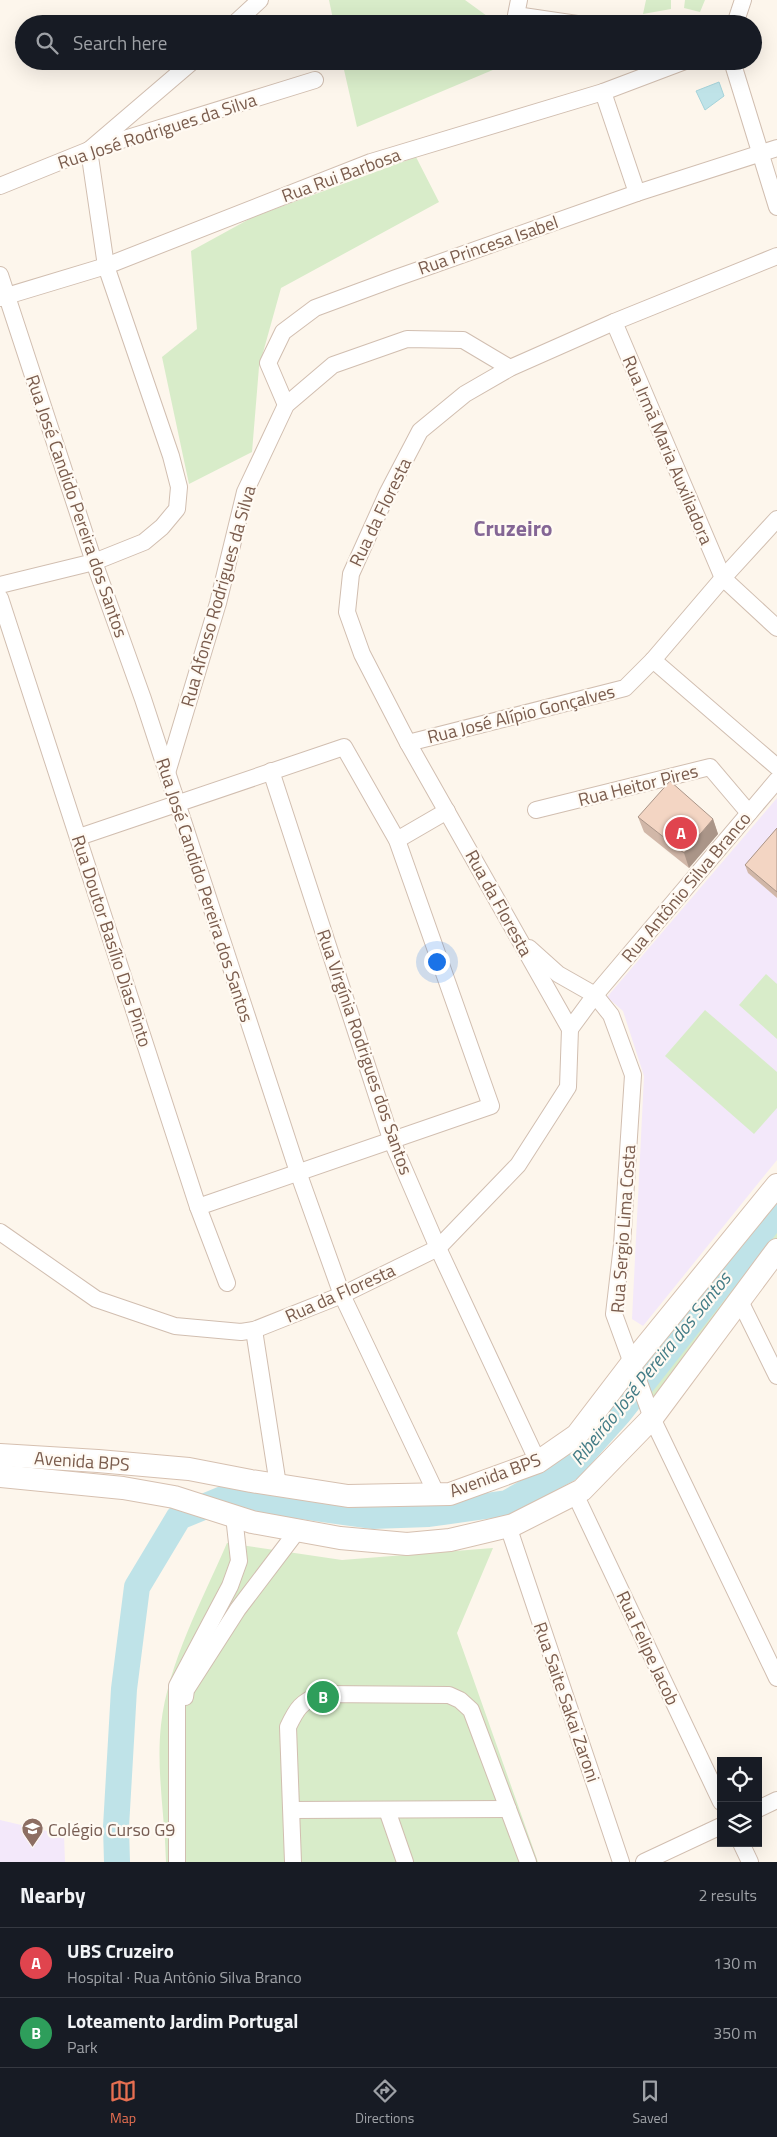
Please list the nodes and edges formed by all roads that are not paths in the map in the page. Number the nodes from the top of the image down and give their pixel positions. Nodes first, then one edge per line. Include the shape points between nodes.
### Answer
1 (260, 0) edge
2 (519, 0) edge
3 (743, 0) edge
4 (244, 15) edge
5 (516, 15) edge
6 (738, 15) edge
7 (182, 70) edge
8 (661, 70) edge
9 (735, 70) edge
10 (316, 80) dead end
11 (603, 92) junction
12 (777, 148) edge
13 (89, 150) junction
14 (759, 154) junction
15 (0, 186) edge
16 (637, 193) junction
17 (777, 207) edge
18 (777, 256) edge
19 (106, 266) junction
20 (0, 275) edge
21 (4, 296) edge
22 (614, 322) junction
23 (510, 368) junction
24 (286, 405) junction
25 (777, 519) edge
26 (94, 562) junction
27 (723, 578) junction
28 (0, 585) edge
29 (0, 598) edge
30 (777, 628) edge
31 (653, 660) junction
32 (408, 743) junction
33 (777, 768) edge
34 (271, 771) junction
35 (167, 773) junction
36 (777, 780) edge
37 (177, 804) junction
38 (447, 810) junction
39 (536, 810) dead end
40 (749, 813) junction
41 (79, 837) junction
42 (397, 840) junction
43 (520, 940) junction
44 (595, 995) junction
45 (570, 1029) junction
46 (391, 1139) junction
47 (298, 1172) junction
48 (777, 1185) edge
49 (198, 1206) junction
50 (0, 1232) edge
51 (438, 1248) junction
52 (777, 1250) edge
53 (227, 1283) dead end
54 (342, 1295) junction
55 (739, 1299) junction
56 (254, 1330) junction
57 (633, 1364) junction
58 (777, 1376) edge
59 (651, 1415) junction
60 (0, 1456) edge
61 (538, 1462) junction
62 (0, 1476) edge
63 (278, 1485) junction
64 (575, 1494) junction
65 (437, 1495) junction
66 (228, 1515) junction
67 (298, 1530) junction
68 (511, 1534) junction
69 (239, 1561) junction
70 (268, 1571) junction
71 (777, 1678) edge
72 (176, 1728) junction
73 (717, 1794) edge
74 (777, 1800) edge
75 (762, 1807) edge
76 (508, 1809) junction
77 (292, 1810) junction
78 (387, 1810) junction
79 (717, 1828) edge
80 (743, 1847) edge
81 (177, 1862) edge
82 (293, 1862) edge
83 (405, 1862) edge
84 (528, 1862) edge
85 (621, 1862) edge
86 (644, 1862) edge
87 (750, 1862) edge

1 - 4 street
2 - 5 street
3 - 6 street
7 - 13 street
8 - 11 street, Rua Rui Barbosa
9 - 14 street
10 - 13 street, Rua José Rodrigues da Silva
11 - 16 street
11 - 19 street, Rua Rui Barbosa via 371,162
12 - 14 street, Rua Princesa Isabel
13 - 15 street, Rua José Rodrigues da Silva
13 - 19 street
14 - 16 street, Rua Princesa Isabel
14 - 17 street
16 - 24 street, Rua Princesa Isabel via 315,308 283,332 268,363
18 - 22 street, Rua da Floresta
19 - 21 street, Rua Rui Barbosa
19 - 26 street via 179,487 177,509 162,527 144,542
20 - 21 street, Rua José Candido Pereira dos Santos
21 - 26 street, Rua José Candido Pereira dos Santos
22 - 23 street, Rua da Floresta
22 - 27 street, Rua Irmã Maria Auxiliadora
23 - 24 street, Rua Afonso Rodrigues da Silva via 462,340 407,339 333,365
23 - 32 street, Rua da Floresta via 465,394 420,431 351,574 347,612 362,654
24 - 35 street, Rua Afonso Rodrigues da Silva via 245,492 218,603
25 - 27 street, Rua José Alípio Gonçalves
26 - 28 street
26 - 35 street, Rua José Candido Pereira dos Santos
27 - 30 street
27 - 31 street, Rua José Alípio Gonçalves
29 - 41 street, Rua Doutor Basílio Dias Pinto
31 - 32 street, Rua José Alípio Gonçalves via 625,688
31 - 33 street
32 - 38 street, Rua da Floresta
34 - 37 street
34 - 42 street via 344,747
34 - 46 street, Rua Virgínia Rodrigues dos Santos
35 - 37 street, Rua José Candido Pereira dos Santos
36 - 40 street, Rua Antônio Silva Branco
37 - 41 street
37 - 47 street, Rua José Candido Pereira dos Santos
38 - 42 street
38 - 43 street, Rua da Floresta
39 - 40 street, Rua Heitor Pires via 710,767
40 - 44 street, Rua Antônio Silva Branco
41 - 49 street, Rua Doutor Basílio Dias Pinto
42 - 46 street via 491,1106
43 - 44 street via 558,974
43 - 45 street, Rua da Floresta
44 - 45 street
44 - 57 street, Rua Sergio Lima Costa via 611,1014 632,1075 622,1245 614,1314
45 - 51 street, Rua da Floresta via 568,1087 518,1165
46 - 47 street
46 - 51 street, Rua Virgínia Rodrigues dos Santos
47 - 49 street
47 - 54 street, Rua José Candido Pereira dos Santos
48 - 57 main road, Avenida BPS
49 - 53 street, Rua Doutor Basílio Dias Pinto
50 - 56 street, Rua da Floresta via 96,1299 176,1326 241,1332
51 - 54 street, Rua da Floresta
51 - 61 street, Rua Virgínia Rodrigues dos Santos
52 - 55 main road, Avenida BPS
54 - 56 street, Rua da Floresta
54 - 65 street, Rua José Candido Pereira dos Santos
55 - 58 street
55 - 59 main road, Avenida BPS
56 - 63 street
57 - 59 street, Rua Sergio Lima Costa
57 - 61 main road, Avenida BPS via 577,1434
59 - 64 main road, Avenida BPS
59 - 71 street, Rua Sergio Lima Costa
60 - 63 main road, Avenida BPS via 189,1469
61 - 65 main road, Avenida BPS via 450,1494
62 - 66 main road, Avenida BPS via 123,1488 174,1497
63 - 65 main road, Avenida BPS via 348,1496
64 - 68 main road, Avenida BPS
64 - 73 street, Rua Felipe Jacob
66 - 67 main road, Avenida BPS
66 - 69 street
67 - 68 main road, Avenida BPS via 340,1538 407,1544
67 - 70 street
68 - 85 street, Rua Saite Sakai Zaroni
69 - 70 street via 250,1571
69 - 72 street via 230,1586 176,1686
70 - 72 street via 238,1609 186,1690
72 - 81 street
74 - 75 street
76 - 77 street via 470,1710 460,1700 449,1695 321,1694 305,1700 288,1728
76 - 78 street
76 - 84 street
77 - 78 street
77 - 82 street
78 - 83 street
79 - 86 street
80 - 87 street

